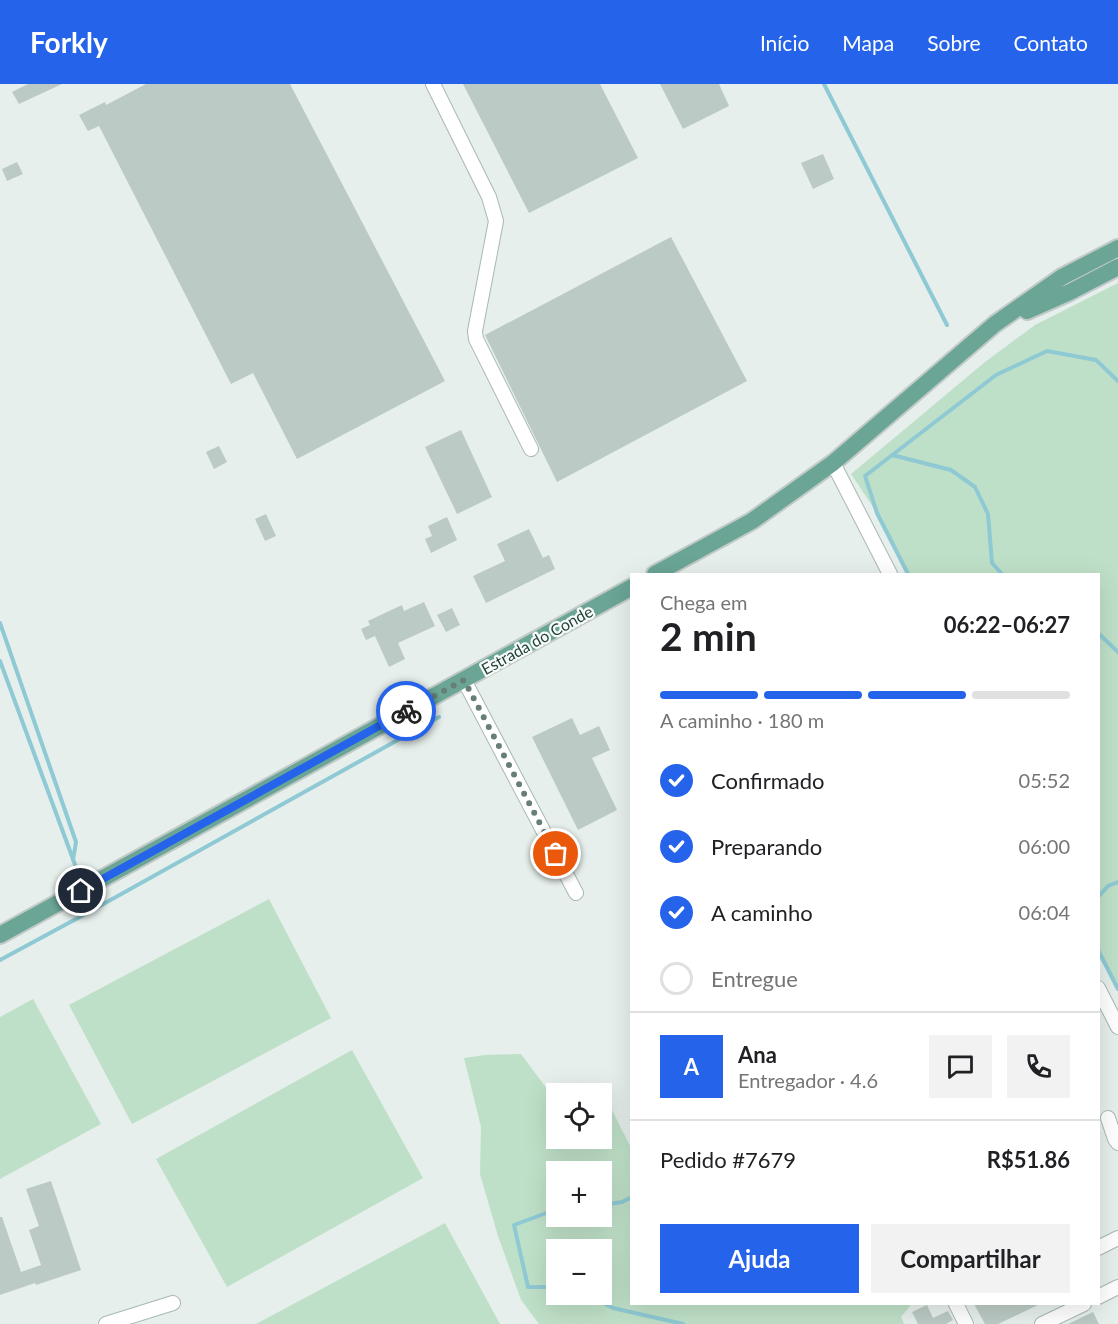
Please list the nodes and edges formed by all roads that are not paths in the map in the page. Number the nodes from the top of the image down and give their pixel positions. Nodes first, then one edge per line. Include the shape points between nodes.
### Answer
1 (433, 84) edge
2 (1118, 248) edge
3 (1118, 256) edge
4 (1118, 267) edge
5 (995, 324) junction
6 (531, 449) dead end
7 (833, 463) junction
8 (657, 573) edge
9 (889, 573) edge
10 (630, 589) edge
11 (464, 680) junction
12 (576, 893) dead end
13 (0, 935) edge
14 (1100, 992) edge
15 (1118, 1027) edge
16 (1108, 1117) edge
17 (1118, 1143) edge
18 (1118, 1238) edge
19 (1100, 1247) edge
20 (1118, 1287) edge
21 (1100, 1296) edge
22 (173, 1303) dead end
23 (956, 1305) edge
24 (1082, 1305) edge
25 (106, 1324) edge
26 (966, 1324) edge
27 (1042, 1324) edge

1 - 6 street via 489,197 496,221 476,339
2 - 5 main road via 1062,277
3 - 5 main road
4 - 5 main road
5 - 7 main road
7 - 8 main road via 752,521
7 - 9 street
10 - 11 main road, Estrada do Conde
11 - 12 street
11 - 13 main road, Estrada do Conde
14 - 15 street
16 - 17 street
18 - 19 street
20 - 21 street
22 - 25 street
23 - 26 street
24 - 27 street

